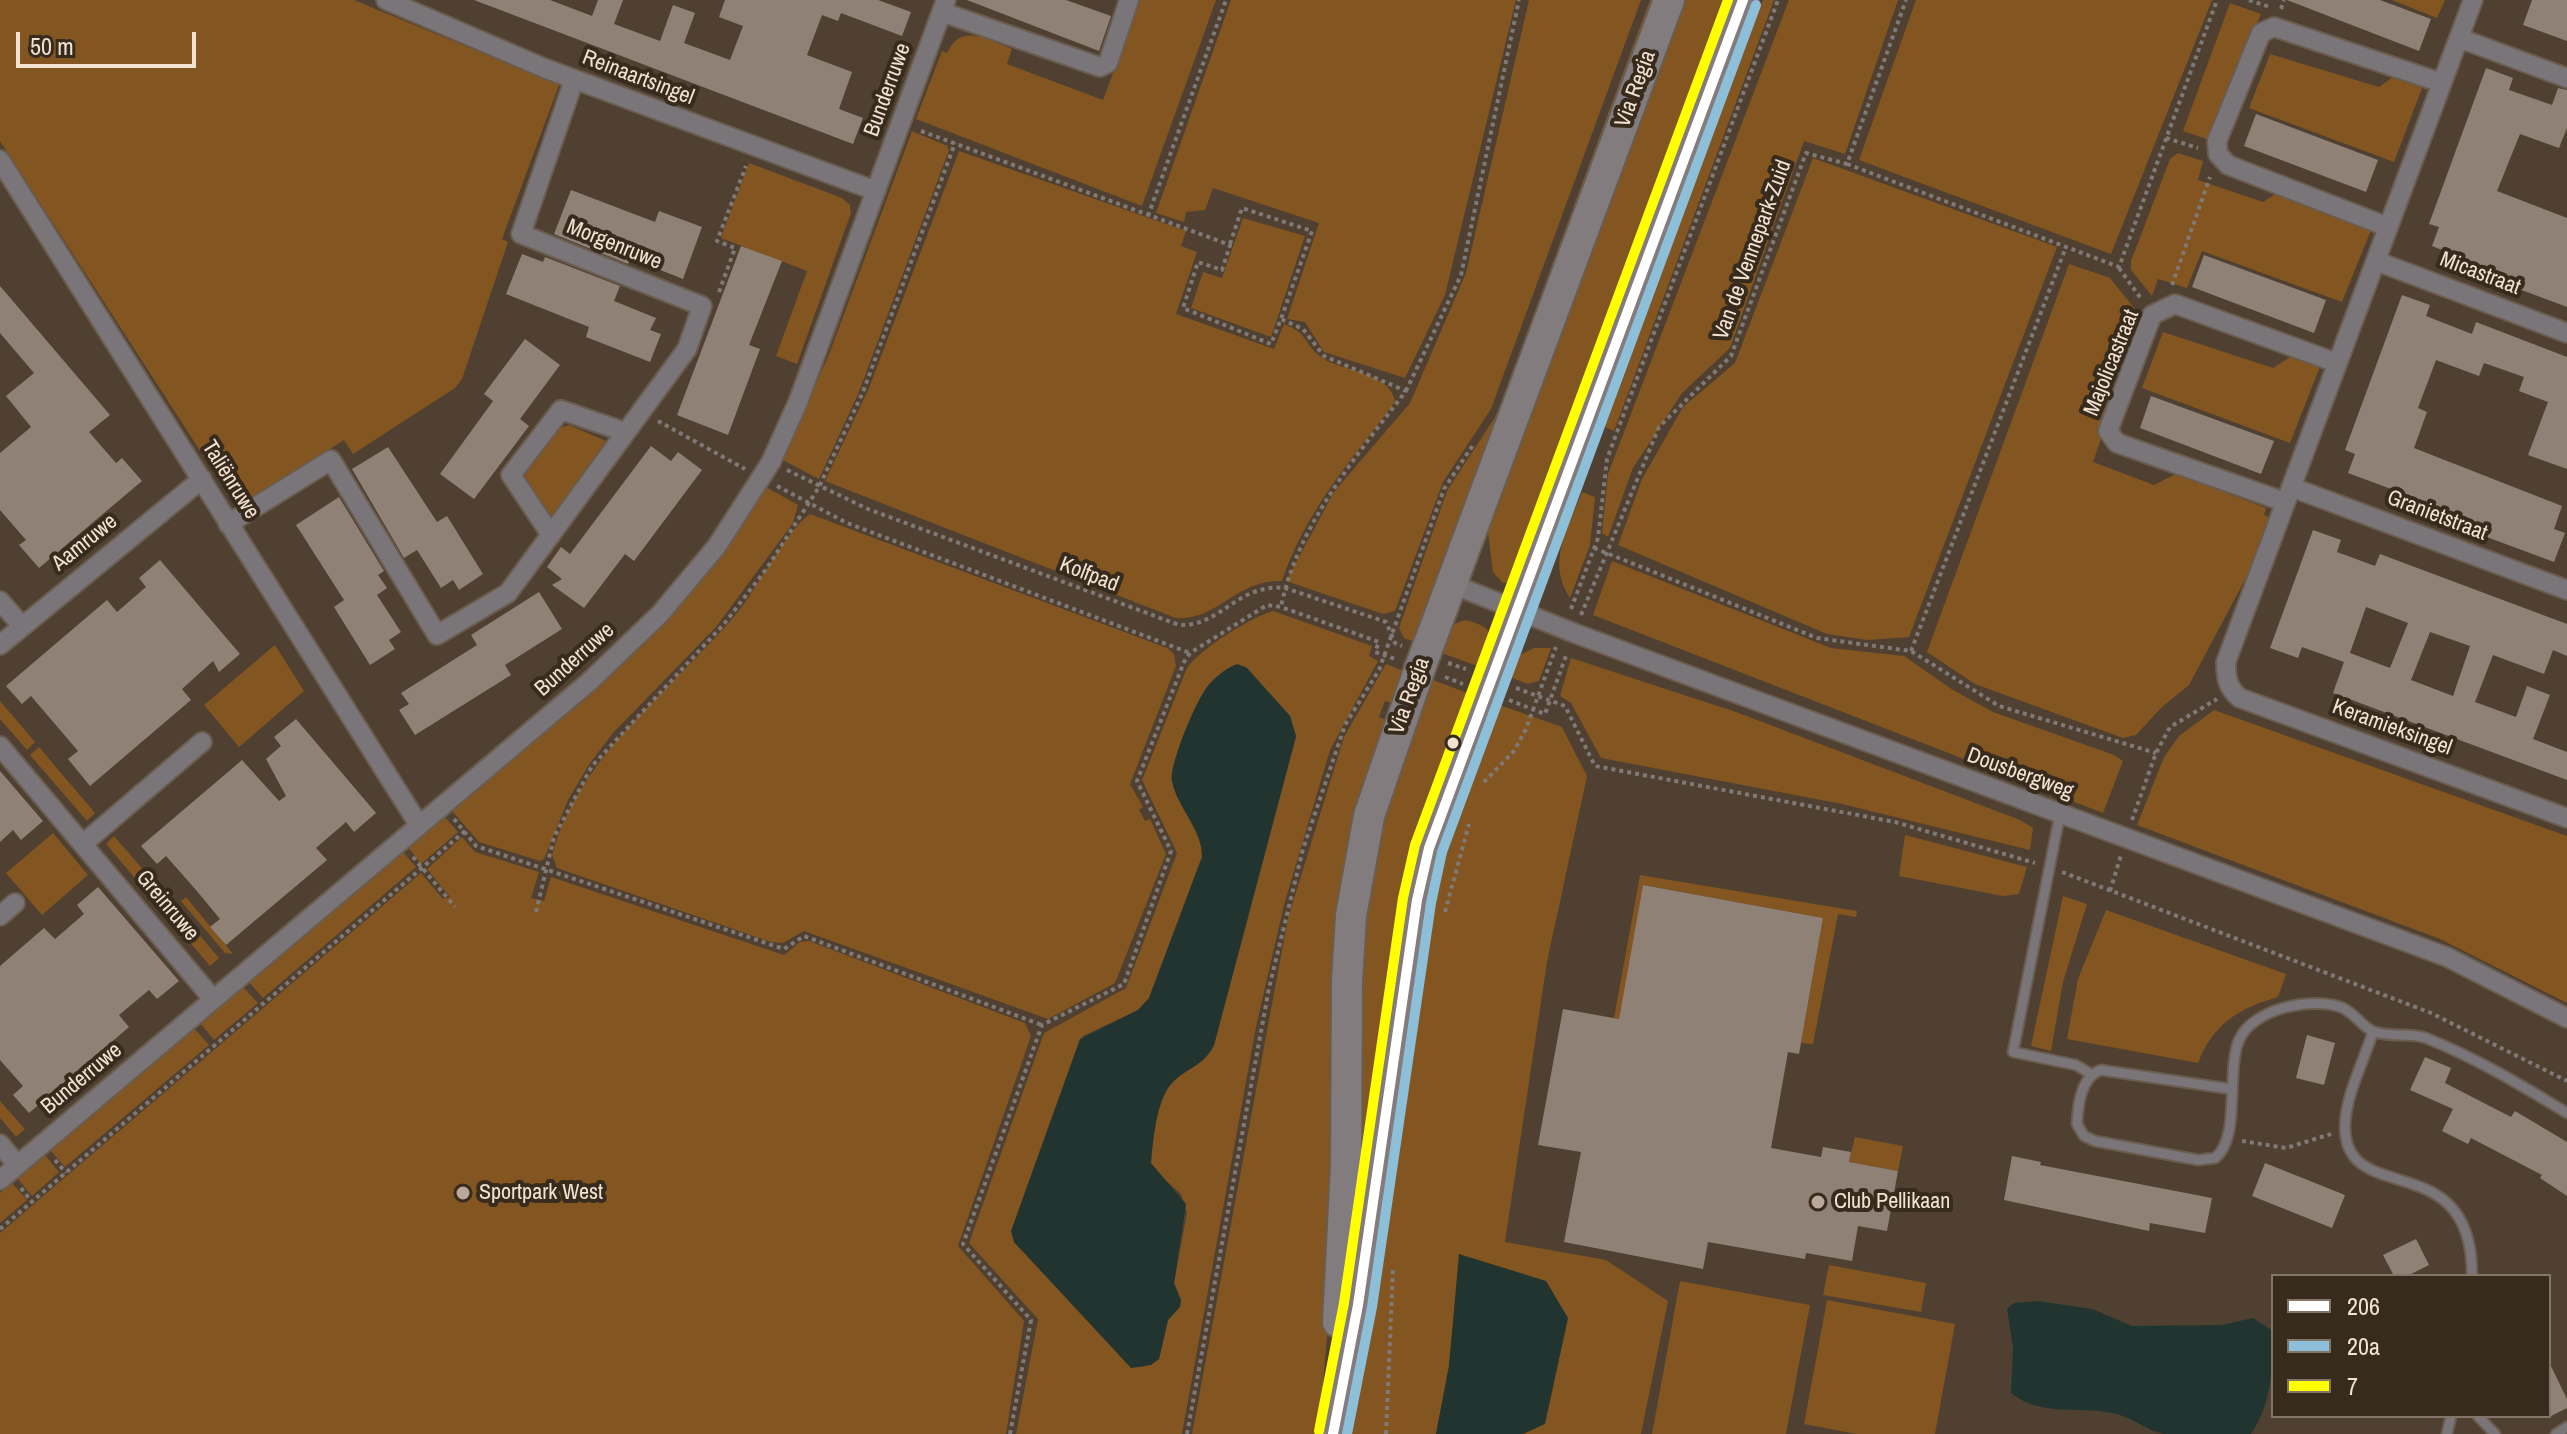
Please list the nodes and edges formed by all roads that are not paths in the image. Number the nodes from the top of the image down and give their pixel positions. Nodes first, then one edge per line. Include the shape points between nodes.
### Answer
1 (386, 0) edge
2 (1129, 0) edge
3 (1669, 0) edge
4 (1743, 0) edge
5 (2473, 0) edge
6 (944, 6) edge
7 (2459, 38) junction
8 (2567, 78) edge
9 (574, 80) junction
10 (2442, 83) junction
11 (0, 160) edge
12 (876, 191) junction
13 (2388, 227) junction
14 (2376, 261) junction
15 (2567, 333) edge
16 (2337, 363) junction
17 (625, 432) junction
18 (202, 479) junction
19 (2288, 495) junction
20 (228, 524) junction
21 (551, 535) junction
22 (1452, 584) junction
23 (2567, 590) edge
24 (0, 601) edge
25 (1516, 610) junction
26 (22, 626) junction
27 (0, 645) edge
28 (202, 742) dead end
29 (0, 746) edge
30 (2060, 814) junction
31 (2567, 818) edge
32 (419, 825) junction
33 (84, 843) junction
34 (213, 999) junction
35 (2567, 1018) edge
36 (2373, 1032) junction
37 (2091, 1074) junction
38 (2231, 1089) junction
39 (2567, 1113) edge
40 (0, 1144) edge
41 (17, 1165) junction
42 (0, 1180) edge
43 (2472, 1274) edge
44 (2480, 1418) edge
45 (2567, 1427) edge
46 (1333, 1432) edge
47 (2495, 1434) edge
48 (2556, 1434) edge

1 - 9 street, Reinaartsingel
2 - 6 street via 1108,63 1100,67
3 - 22 main road, Via Regia
4 - 25 main road, Via Regia
5 - 7 street
6 - 12 street, Bunderruwe
7 - 8 street
7 - 10 street
9 - 12 street, Reinaartsingel
9 - 17 street, Morgenruwe via 521,234 702,306 687,349
10 - 13 street
10 - 13 street via 2274,27 2261,33 2217,141 2218,154 2228,165
11 - 18 street, Taliënruwe
12 - 32 street, Bunderruwe via 798,402 766,470 717,546 660,614 589,682
13 - 14 street
14 - 15 street, Micastraat
14 - 16 street
16 - 19 street
16 - 19 street, Majolicastraat via 2175,304 2158,310 2108,431 2117,443
17 - 21 street
17 - 21 street via 561,410 511,475
18 - 20 street, Taliënruwe
18 - 26 street, Aamruwe
19 - 23 street, Granietstraat
19 - 31 street, Keramieksingel via 2226,662 2231,691
20 - 21 street via 331,460 437,635 508,593
20 - 32 street, Taliënruwe
22 - 25 street, Dousbergweg
22 - 46 main road, Via Regia via 1369,816 1351,916
24 - 26 street
25 - 30 street, Dousbergweg
25 - 46 main road, Via Regia via 1445,798 1417,900 1358,1305
26 - 27 street, Aamruwe
28 - 33 street
29 - 33 street, Greinruwe
30 - 35 street, Dousbergweg via 2447,957
30 - 37 lane via 2013,1052 2076,1065
32 - 34 street, Bunderruwe
33 - 34 street, Greinruwe
34 - 41 street, Bunderruwe
36 - 38 lane via 2353,1014 2331,1005 2306,1004 2276,1012 2244,1032
36 - 39 lane via 2426,1038 2492,1067
36 - 43 lane via 2345,1129 2349,1149 2365,1168 2434,1193 2455,1208 2467,1231
37 - 38 lane via 2105,1070
37 - 38 lane via 2083,1086 2077,1119 2087,1138 2204,1160 2224,1149
40 - 41 street
41 - 42 street, Bunderruwe
44 - 47 lane
45 - 48 lane

